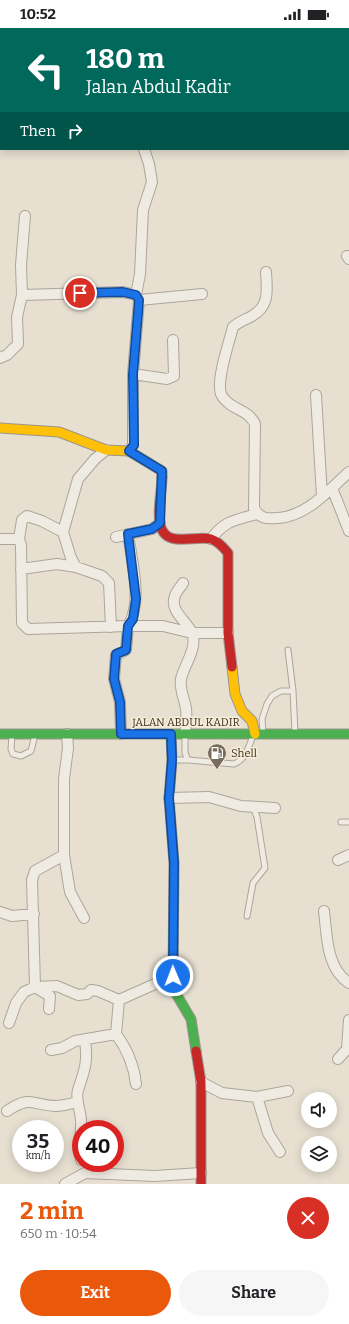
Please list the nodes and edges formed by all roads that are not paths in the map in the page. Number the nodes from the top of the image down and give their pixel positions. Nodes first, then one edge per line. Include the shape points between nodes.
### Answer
1 (144, 150) edge
2 (25, 216) dead end
3 (266, 272) dead end
4 (22, 294) junction
5 (202, 294) dead end
6 (138, 297) junction
7 (173, 340) dead end
8 (0, 358) edge
9 (133, 374) junction
10 (316, 395) dead end
11 (0, 428) edge
12 (106, 450) junction
13 (129, 451) junction
14 (349, 472) edge
15 (332, 488) junction
16 (322, 496) junction
17 (257, 514) junction
18 (160, 523) junction
19 (349, 531) edge
20 (63, 532) junction
21 (128, 534) junction
22 (116, 537) dead end
23 (0, 539) edge
24 (19, 539) junction
25 (211, 539) junction
26 (76, 567) junction
27 (22, 569) junction
28 (183, 583) dead end
29 (128, 626) junction
30 (111, 627) junction
31 (228, 632) junction
32 (192, 633) junction
33 (288, 650) dead end
34 (293, 690) junction
35 (0, 734) edge
36 (12, 734) junction
37 (35, 734) junction
38 (67, 734) junction
39 (121, 734) junction
40 (171, 734) junction
41 (185, 734) junction
42 (259, 734) junction
43 (295, 734) junction
44 (349, 734) edge
45 (172, 760) junction
46 (188, 760) junction
47 (169, 798) junction
48 (253, 808) junction
49 (275, 808) dead end
50 (341, 822) dead end
51 (349, 822) edge
52 (64, 855) junction
53 (349, 855) edge
54 (338, 860) dead end
55 (324, 911) dead end
56 (0, 912) edge
57 (34, 914) junction
58 (247, 916) dead end
59 (84, 918) dead end
60 (173, 976) junction
61 (349, 983) edge
62 (34, 987) junction
63 (119, 1000) junction
64 (49, 1009) dead end
65 (349, 1020) edge
66 (9, 1023) dead end
67 (116, 1034) junction
68 (85, 1040) junction
69 (52, 1050) dead end
70 (338, 1059) dead end
71 (201, 1082) junction
72 (136, 1084) dead end
73 (288, 1092) dead end
74 (256, 1097) junction
75 (77, 1102) junction
76 (7, 1111) dead end
77 (81, 1120) edge
78 (280, 1152) dead end
79 (201, 1173) junction
80 (80, 1174) edge
81 (65, 1184) edge
82 (201, 1184) edge

1 - 6 street via 152,182 143,210
2 - 4 street via 20,264
3 - 17 street via 265,304 233,328 220,382 223,398 249,415 254,424 253,504
4 - 6 street via 123,292
4 - 8 street via 17,317 18,344
5 - 6 street
6 - 9 street
7 - 9 street via 174,376 167,379
9 - 13 street via 134,445
10 - 16 street
11 - 12 street via 60,432
12 - 13 street
12 - 20 street via 78,479
13 - 18 street via 162,471
14 - 15 street
15 - 16 street
15 - 19 street
16 - 17 street via 302,512 287,518 270,519
17 - 25 street via 226,524 218,529
18 - 21 street via 152,529
18 - 25 street via 162,532 171,539
20 - 24 street via 27,516 22,520
20 - 26 street
21 - 22 street
21 - 29 street via 136,599 133,619
23 - 24 street
24 - 27 street
25 - 31 street via 221,544 228,553
26 - 27 street via 57,564
26 - 30 street via 102,576 109,583
27 - 30 street via 22,623 28,629
28 - 32 street via 175,595 174,602 178,615
29 - 30 street
29 - 32 street via 163,626
29 - 39 street via 126,650 116,654 114,679 120,702
31 - 32 street
31 - 42 street via 235,694 242,711 252,721
32 - 41 street via 193,644 181,682 186,710
33 - 34 lane
34 - 42 lane via 281,691 272,696 267,704
34 - 43 lane
35 - 36 street, JALAN ABDUL KADIR
36 - 37 street, JALAN ABDUL KADIR
36 - 37 lane via 13,754 21,756 31,751
37 - 38 street, JALAN ABDUL KADIR
38 - 39 street, JALAN ABDUL KADIR
38 - 52 street
39 - 40 street, JALAN ABDUL KADIR
40 - 41 street, JALAN ABDUL KADIR
40 - 45 street
41 - 42 street, JALAN ABDUL KADIR
41 - 46 lane via 185,753
42 - 43 street, JALAN ABDUL KADIR
42 - 46 lane via 240,761 234,764
43 - 44 street, JALAN ABDUL KADIR
45 - 46 lane
45 - 47 street
47 - 48 street via 209,797
47 - 60 street via 174,863
48 - 49 street
48 - 58 lane via 257,817 265,868 253,883
50 - 51 lane
52 - 57 street via 35,871 32,880
52 - 59 street via 70,892
53 - 54 street
55 - 61 street via 329,952 336,971
56 - 57 street via 12,916
57 - 62 street
60 - 63 street
60 - 71 street via 175,992 191,1019
62 - 63 street via 57,986 78,995 91,990 98,991
62 - 64 street via 50,996
62 - 66 street via 24,992
63 - 67 street
65 - 70 street via 347,1049
67 - 68 street
67 - 72 street via 125,1046 132,1063
68 - 69 street
68 - 75 street via 87,1060 77,1091
71 - 74 street via 222,1093
71 - 79 street
73 - 74 street
74 - 78 street via 268,1133
75 - 76 street via 53,1106 28,1102 17,1104
75 - 77 street
79 - 80 street via 155,1176
79 - 82 street
80 - 81 street

